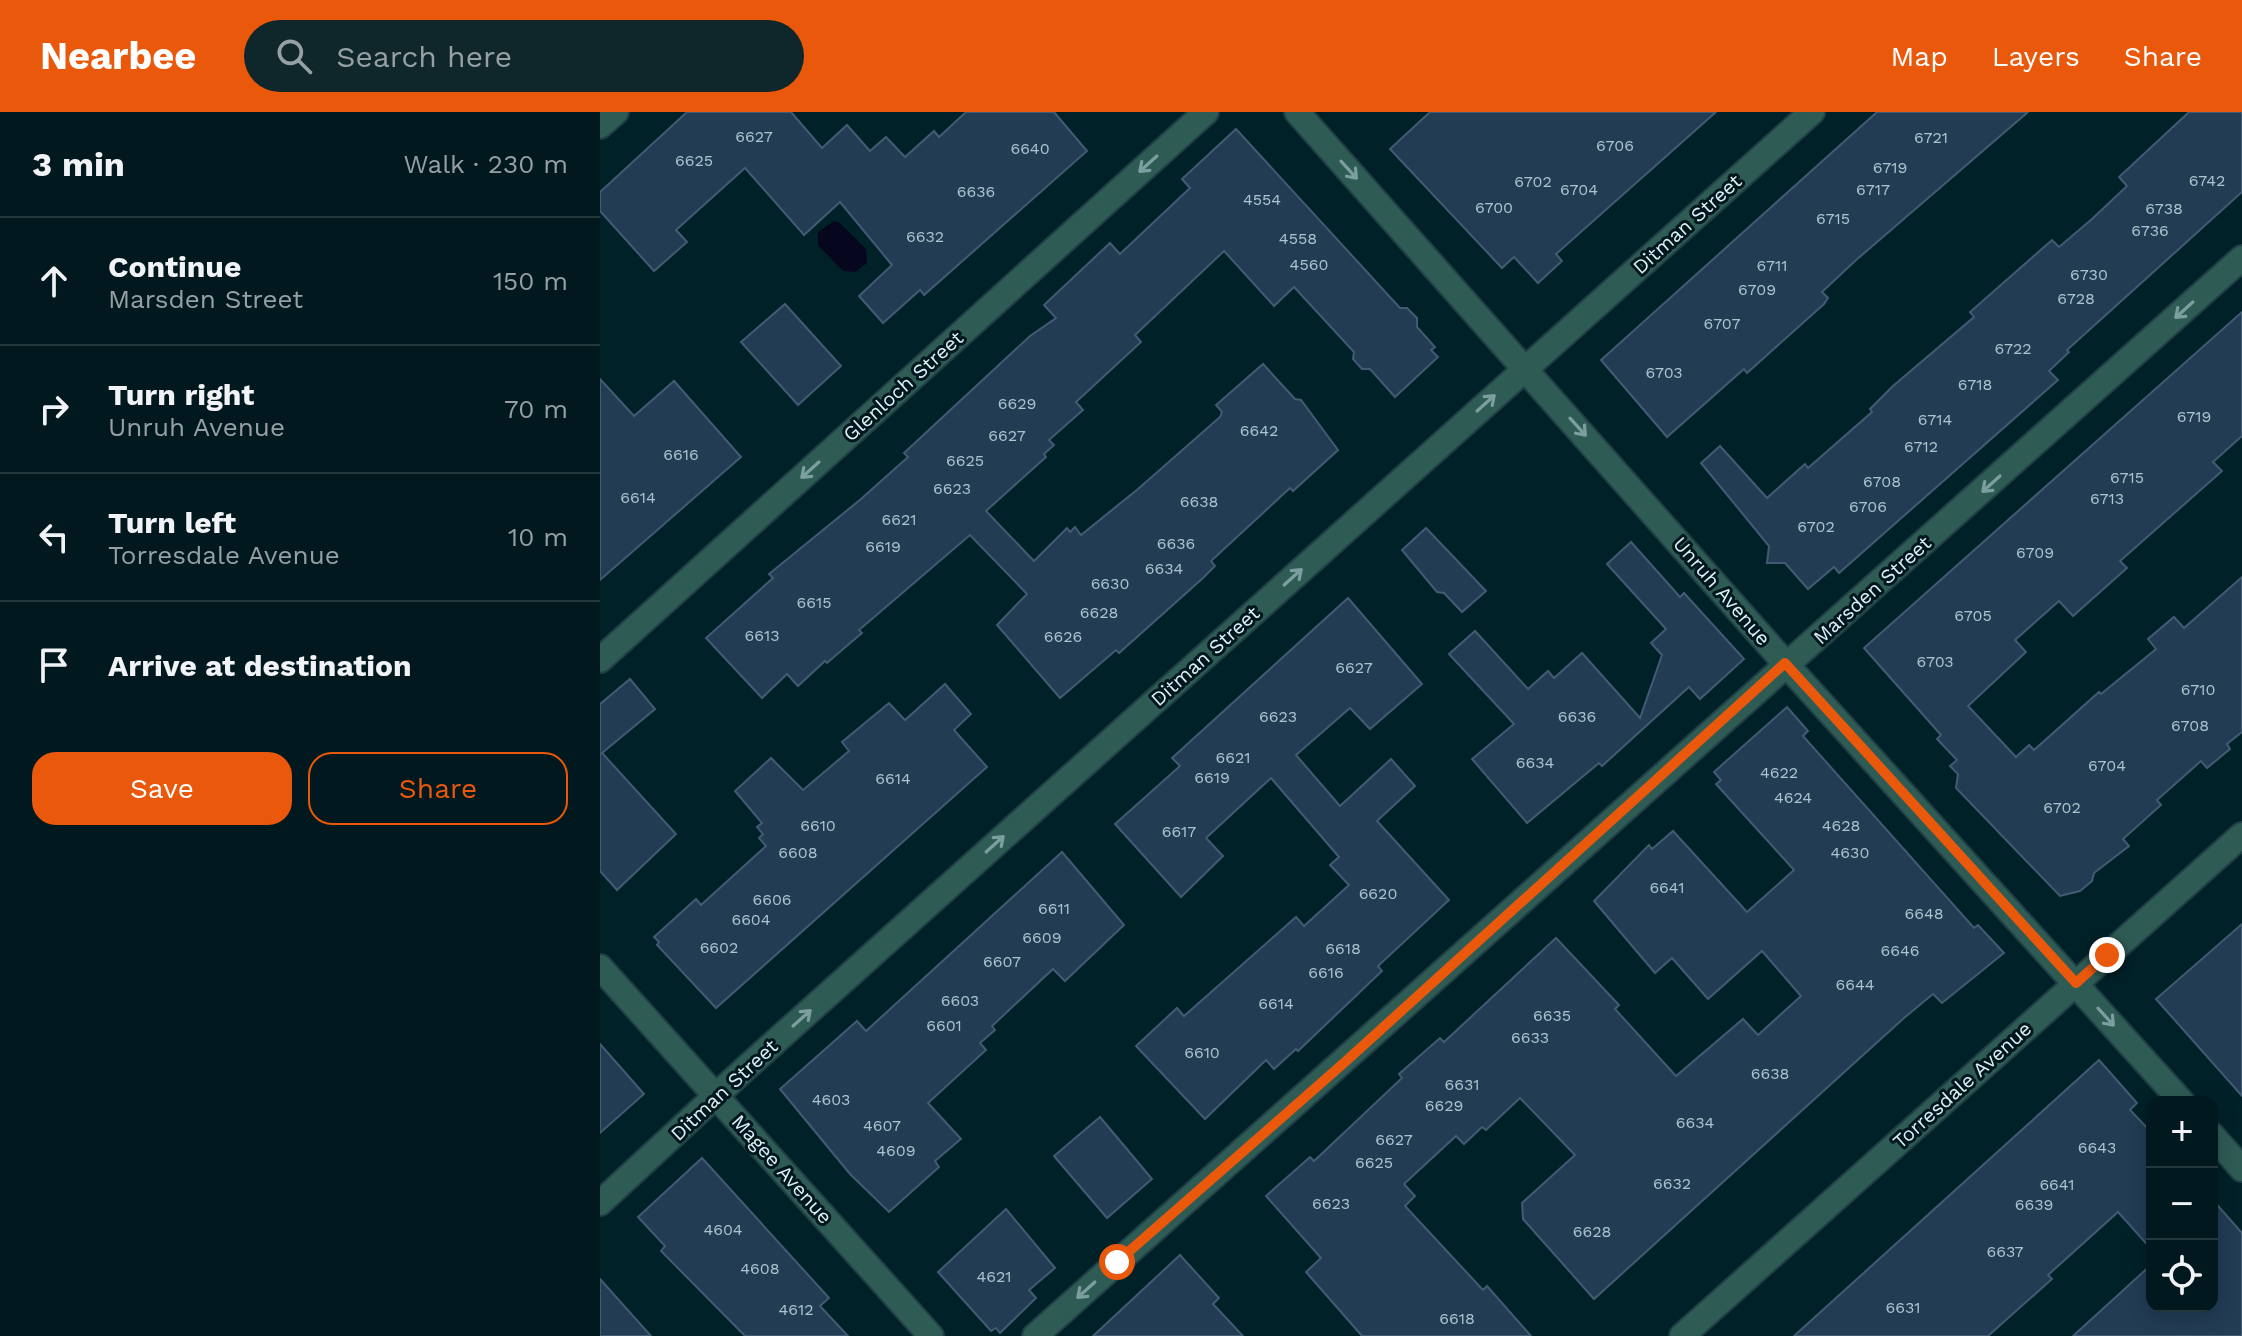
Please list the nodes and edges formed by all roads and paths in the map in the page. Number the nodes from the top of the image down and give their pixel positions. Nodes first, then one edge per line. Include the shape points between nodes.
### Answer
1 (616, 112) edge
2 (1206, 112) edge
3 (1297, 112) edge
4 (1812, 112) edge
5 (600, 126) edge
6 (2242, 258) edge
7 (1525, 369) junction
8 (600, 660) edge
9 (1785, 663) junction
10 (2242, 835) edge
11 (600, 967) edge
12 (2076, 983) junction
13 (2177, 1096) edge
14 (718, 1098) junction
15 (2218, 1142) edge
16 (2242, 1169) edge
17 (600, 1203) edge
18 (931, 1336) edge
19 (1035, 1336) edge
20 (1682, 1336) edge

1 - 5 street
2 -> 8 street, Glenloch Street
3 -> 7 street, Unruh Avenue
4 - 7 street, Ditman Street
6 -> 9 street, Marsden Street via 1818,640
7 -> 9 street, Unruh Avenue
14 -> 7 street, Ditman Street
9 - 12 street, Unruh Avenue
9 -> 19 street, Marsden Street
10 - 12 street, Torresdale Avenue
11 - 14 street, Magee Avenue
12 -> 13 street, Unruh Avenue
12 - 20 street, Torresdale Avenue
14 - 17 street, Ditman Street
14 - 18 street, Magee Avenue
15 - 16 street

